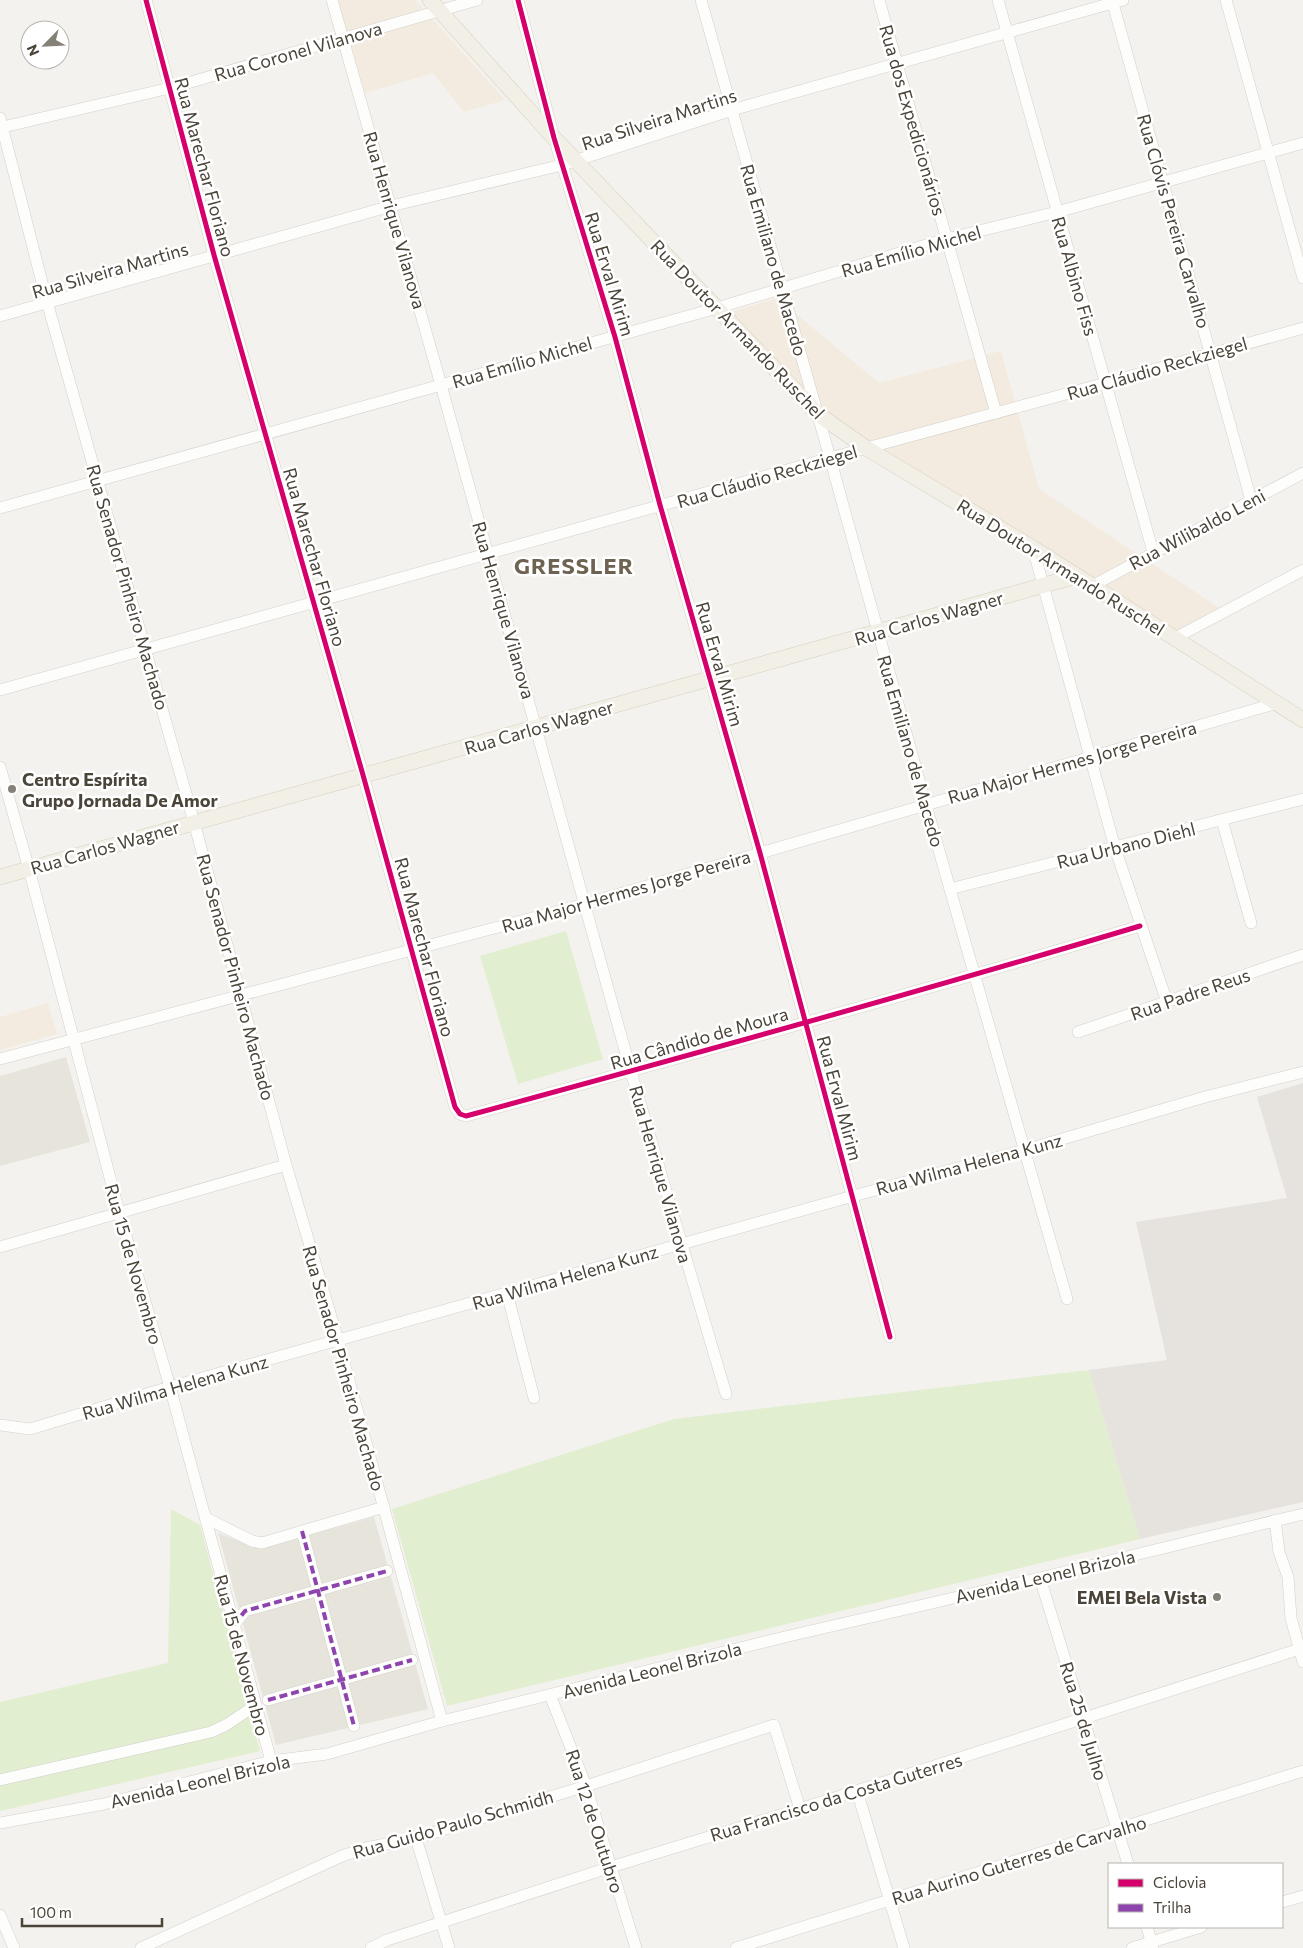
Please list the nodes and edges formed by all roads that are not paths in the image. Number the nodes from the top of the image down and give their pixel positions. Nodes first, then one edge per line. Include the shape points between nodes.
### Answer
1 (146, 0) edge
2 (332, 0) edge
3 (477, 0) edge
4 (518, 0) edge
5 (700, 0) edge
6 (879, 0) edge
7 (998, 0) edge
8 (1226, 0) edge
9 (1116, 1) edge
10 (435, 5) edge
11 (1007, 33) junction
12 (343, 38) junction
13 (898, 63) junction
14 (170, 88) junction
15 (732, 110) junction
16 (1, 122) edge
17 (554, 138) junction
18 (1303, 143) edge
19 (1268, 152) junction
20 (577, 160) junction
21 (562, 165) junction
22 (1163, 182) junction
23 (391, 206) junction
24 (1057, 212) junction
25 (946, 239) junction
26 (214, 255) junction
27 (1303, 278) edge
28 (783, 288) junction
29 (47, 302) junction
30 (717, 308) junction
31 (0, 316) edge
32 (1303, 328) edge
33 (615, 336) junction
34 (1211, 354) junction
35 (1106, 384) junction
36 (441, 385) junction
37 (996, 413) junction
38 (818, 414) junction
39 (264, 434) junction
40 (866, 448) junction
41 (830, 458) junction
42 (1303, 473) edge
43 (98, 480) junction
44 (1251, 500) junction
45 (660, 505) junction
46 (0, 508) edge
47 (1033, 548) junction
48 (1153, 552) junction
49 (487, 554) junction
50 (1303, 570) edge
51 (1077, 576) junction
52 (1042, 586) junction
53 (1092, 586) junction
54 (314, 602) junction
55 (877, 632) junction
56 (1175, 638) junction
57 (146, 649) junction
58 (710, 679) junction
59 (0, 690) edge
60 (1277, 703) junction
61 (1303, 720) edge
62 (536, 727) junction
63 (1090, 757) junction
64 (0, 768) edge
65 (363, 775) junction
66 (1303, 799) edge
67 (926, 805) junction
68 (1222, 820) junction
69 (194, 822) junction
70 (1115, 848) junction
71 (760, 853) junction
72 (29, 868) junction
73 (0, 877) edge
74 (950, 890) junction
75 (585, 904) junction
76 (1251, 923) dead end
77 (1140, 926) junction
78 (411, 950) junction
79 (1303, 955) edge
80 (974, 976) junction
81 (241, 995) junction
82 (1167, 1002) junction
83 (806, 1023) junction
84 (1078, 1032) dead end
85 (73, 1039) junction
86 (0, 1059) edge
87 (631, 1072) junction
88 (1303, 1072) edge
89 (466, 1116) joint
90 (1025, 1150) junction
91 (286, 1165) junction
92 (852, 1196) junction
93 (119, 1212) junction
94 (682, 1244) junction
95 (0, 1246) edge
96 (507, 1293) junction
97 (1067, 1299) dead end
98 (890, 1337) dead end
99 (338, 1340) junction
100 (170, 1387) junction
101 (726, 1394) dead end
102 (534, 1398) dead end
103 (0, 1425) edge
104 (384, 1507) junction
105 (1303, 1514) edge
106 (206, 1518) junction
107 (1275, 1520) junction
108 (302, 1531) junction
109 (387, 1571) dead end
110 (1040, 1578) junction
111 (318, 1591) junction
112 (234, 1625) junction
113 (1301, 1649) edge
114 (412, 1660) dead end
115 (1303, 1662) edge
116 (342, 1679) junction
117 (550, 1695) junction
118 (268, 1700) dead end
119 (256, 1705) junction
120 (1083, 1719) junction
121 (442, 1721) junction
122 (354, 1726) dead end
123 (271, 1761) junction
124 (1303, 1772) edge
125 (0, 1780) edge
126 (586, 1786) junction
127 (857, 1790) junction
128 (800, 1809) junction
129 (0, 1823) edge
130 (1117, 1830) junction
131 (416, 1838) junction
132 (1128, 1863) edge
133 (611, 1867) junction
134 (1303, 1896) edge
135 (890, 1900) junction
136 (1283, 1902) edge
137 (0, 1915) edge
138 (442, 1922) junction
139 (1147, 1928) edge
140 (1198, 1928) edge
141 (1152, 1945) edge
142 (14, 1948) edge
143 (141, 1948) edge
144 (371, 1948) edge
145 (449, 1948) edge
146 (636, 1948) edge
147 (736, 1948) edge
148 (904, 1948) edge
149 (1132, 1948) edge

1 - 14 street, Rua Marechar Floriano
2 - 12 street, Rua Henrique Vilanova
3 - 10 street, Rua Coronel Vilanova
4 - 17 street, Rua Erval Mirim
5 - 15 street, Rua Emiliano de Macedo
6 - 13 street, Rua dos Expedicionários
7 - 11 street, Rua Albino Fiss
8 - 19 street
9 - 11 street, Rua Silveira Martins
9 - 22 street, Rua Clóvis Pereira Carvalho
10 - 12 street, Rua Coronel Vilanova
10 - 17 main road, Rua Doutor Armando Ruschel
11 - 13 street, Rua Silveira Martins
11 - 24 street, Rua Albino Fiss
12 - 14 street, Rua Coronel Vilanova
12 - 23 street, Rua Henrique Vilanova
13 - 15 street, Rua Silveira Martins
13 - 25 street, Rua dos Expedicionários
14 - 16 street, Rua Coronel Vilanova
14 - 26 street, Rua Marechar Floriano
15 - 20 street, Rua Silveira Martins
15 - 28 street, Rua Emiliano de Macedo
16 - 29 street, Rua Senador Pinheiro Machado
17 - 20 main road, Rua Doutor Armando Ruschel
17 - 21 street, Rua Erval Mirim
18 - 19 street, Rua Emílio Michel
19 - 22 street, Rua Emílio Michel
19 - 27 street
20 - 21 street, Rua Silveira Martins
20 - 30 main road, Rua Doutor Armando Ruschel
21 - 23 street, Rua Silveira Martins
21 - 33 street, Rua Erval Mirim
22 - 24 street, Rua Emílio Michel
22 - 34 street, Rua Clóvis Pereira Carvalho
23 - 26 street, Rua Silveira Martins
23 - 36 street, Rua Henrique Vilanova
24 - 25 street, Rua Emílio Michel
24 - 35 street, Rua Albino Fiss
25 - 28 street, Rua Emílio Michel
25 - 37 street, Rua dos Expedicionários
26 - 29 street, Rua Silveira Martins
26 - 39 street, Rua Marechar Floriano
28 - 30 street, Rua Emílio Michel
28 - 38 street, Rua Emiliano de Macedo
29 - 31 street, Rua Silveira Martins
29 - 43 street, Rua Senador Pinheiro Machado
30 - 33 street, Rua Emílio Michel
30 - 38 main road, Rua Doutor Armando Ruschel
32 - 34 street, Rua Cláudio Reckziegel
33 - 36 street, Rua Emílio Michel
33 - 45 street, Rua Erval Mirim
34 - 35 street, Rua Cláudio Reckziegel
34 - 44 street, Rua Clóvis Pereira Carvalho
35 - 37 street, Rua Cláudio Reckziegel
35 - 48 street, Rua Albino Fiss
36 - 39 street, Rua Emílio Michel
36 - 49 street, Rua Henrique Vilanova
37 - 40 street, Rua Cláudio Reckziegel
38 - 40 main road, Rua Doutor Armando Ruschel
38 - 41 street, Rua Emiliano de Macedo
39 - 43 street, Rua Emílio Michel
39 - 54 street, Rua Marechar Floriano
40 - 41 street, Rua Cláudio Reckziegel
40 - 47 main road, Rua Doutor Armando Ruschel
41 - 45 street, Rua Cláudio Reckziegel
41 - 55 street, Rua Emiliano de Macedo
42 - 44 street, Rua Wilibaldo Leni
43 - 46 street, Rua Emílio Michel
43 - 57 street, Rua Senador Pinheiro Machado
44 - 48 street, Rua Wilibaldo Leni
45 - 49 street, Rua Cláudio Reckziegel
45 - 58 street, Rua Erval Mirim
47 - 51 main road, Rua Doutor Armando Ruschel
47 - 52 street
48 - 53 street, Rua Wilibaldo Leni
49 - 54 street, Rua Cláudio Reckziegel
49 - 62 street, Rua Henrique Vilanova
50 - 56 street
51 - 52 main road, Rua Carlos Wagner
51 - 53 main road, Rua Doutor Armando Ruschel
52 - 55 main road, Rua Carlos Wagner
52 - 63 street
53 - 56 main road, Rua Doutor Armando Ruschel
54 - 57 street, Rua Cláudio Reckziegel
54 - 65 street, Rua Marechar Floriano
55 - 58 main road, Rua Carlos Wagner
55 - 67 street, Rua Emiliano de Macedo
56 - 60 main road, Rua Doutor Armando Ruschel
57 - 59 street, Rua Cláudio Reckziegel
57 - 69 street, Rua Senador Pinheiro Machado
58 - 62 main road, Rua Carlos Wagner
58 - 71 street, Rua Erval Mirim
60 - 61 main road, Rua Doutor Armando Ruschel
60 - 63 street, Rua Major Hermes Jorge Pereira
62 - 65 main road, Rua Carlos Wagner
62 - 75 street, Rua Henrique Vilanova
63 - 67 street, Rua Major Hermes Jorge Pereira
63 - 70 street
64 - 72 street, Rua 15 de Novembro
65 - 69 main road, Rua Carlos Wagner
65 - 78 street, Rua Marechar Floriano
66 - 68 street, Rua Urbano Diehl
67 - 71 street, Rua Major Hermes Jorge Pereira
67 - 74 street, Rua Emiliano de Macedo
68 - 70 street, Rua Urbano Diehl
68 - 76 street
69 - 72 main road, Rua Carlos Wagner
69 - 81 street, Rua Senador Pinheiro Machado
70 - 74 street, Rua Urbano Diehl
70 - 77 street
71 - 75 street, Rua Major Hermes Jorge Pereira
71 - 83 street, Rua Erval Mirim
72 - 73 main road, Rua Carlos Wagner
72 - 85 street, Rua 15 de Novembro
74 - 80 street, Rua Emiliano de Macedo
75 - 78 street, Rua Major Hermes Jorge Pereira
75 - 87 street, Rua Henrique Vilanova
77 - 80 street, Rua Cândido de Moura
77 - 82 street
78 - 81 street, Rua Major Hermes Jorge Pereira
78 - 89 street, Rua Marechar Floriano via 455,1107
79 - 82 street, Rua Padre Reus
80 - 83 street, Rua Cândido de Moura
80 - 90 street, Rua Emiliano de Macedo
81 - 85 street, Rua Major Hermes Jorge Pereira
81 - 91 street, Rua Senador Pinheiro Machado
82 - 84 street, Rua Padre Reus
83 - 87 street, Rua Cândido de Moura
83 - 92 street, Rua Erval Mirim
85 - 86 street, Rua Major Hermes Jorge Pereira
85 - 93 street, Rua 15 de Novembro
87 - 89 street, Rua Cândido de Moura
87 - 94 street, Rua Henrique Vilanova
88 - 90 street, Rua Wilma Helena Kunz
90 - 92 street, Rua Wilma Helena Kunz
90 - 97 street, Rua Emiliano de Macedo
91 - 93 street
91 - 99 street, Rua Senador Pinheiro Machado
92 - 94 street, Rua Wilma Helena Kunz
92 - 98 street, Rua Erval Mirim
93 - 95 street
93 - 100 street, Rua 15 de Novembro
94 - 96 street, Rua Wilma Helena Kunz
94 - 101 street, Rua Henrique Vilanova
96 - 99 street, Rua Wilma Helena Kunz
96 - 102 street
99 - 100 street, Rua Wilma Helena Kunz
99 - 104 street, Rua Senador Pinheiro Machado
100 - 103 street, Rua Wilma Helena Kunz via 30,1429
100 - 106 street, Rua 15 de Novembro
104 - 108 street
104 - 121 street, Rua Senador Pinheiro Machado
105 - 107 street, Avenida Leonel Brizola
106 - 108 street via 262,1543
106 - 112 street, Rua 15 de Novembro
107 - 110 street, Avenida Leonel Brizola
107 - 113 street via 1279,1552 1288,1577 1291,1618
108 - 111 street
109 - 111 street
110 - 117 street, Avenida Leonel Brizola
110 - 120 street, Rua 25 de Julho
111 - 112 street via 245,1611
111 - 116 street
112 - 119 street, Rua 15 de Novembro
113 - 115 street
113 - 120 street, Rua Francisco da Costa Guterres
114 - 116 street
116 - 118 street
116 - 122 street
117 - 121 street, Avenida Leonel Brizola
117 - 126 street, Rua 12 de Outubro
119 - 123 street, Rua 15 de Novembro
119 - 125 street via 226,1726 211,1732
120 - 127 street, Rua Francisco da Costa Guterres
120 - 130 street, Rua 25 de Julho
121 - 123 street, Avenida Leonel Brizola via 327,1754
123 - 129 street, Avenida Leonel Brizola via 104,1804
124 - 130 street, Rua Aurino Guterres de Carvalho
126 - 128 street, Rua Guido Paulo Schmidh via 774,1725
126 - 131 street, Rua Guido Paulo Schmidh
126 - 133 street, Rua 12 de Outubro
127 - 128 street, Rua Francisco da Costa Guterres
127 - 135 street
128 - 133 street, Rua Francisco da Costa Guterres
130 - 132 street, Rua 25 de Julho
130 - 135 street, Rua Aurino Guterres de Carvalho
131 - 138 street
131 - 143 street, Rua Guido Paulo Schmidh via 342,1856
133 - 138 street, Rua Francisco da Costa Guterres
133 - 146 street, Rua 12 de Outubro
134 - 136 street
135 - 147 street, Rua Aurino Guterres de Carvalho
135 - 148 street
137 - 142 street
138 - 144 street, Rua Francisco da Costa Guterres
138 - 145 street
139 - 141 street
140 - 141 street
141 - 149 street

